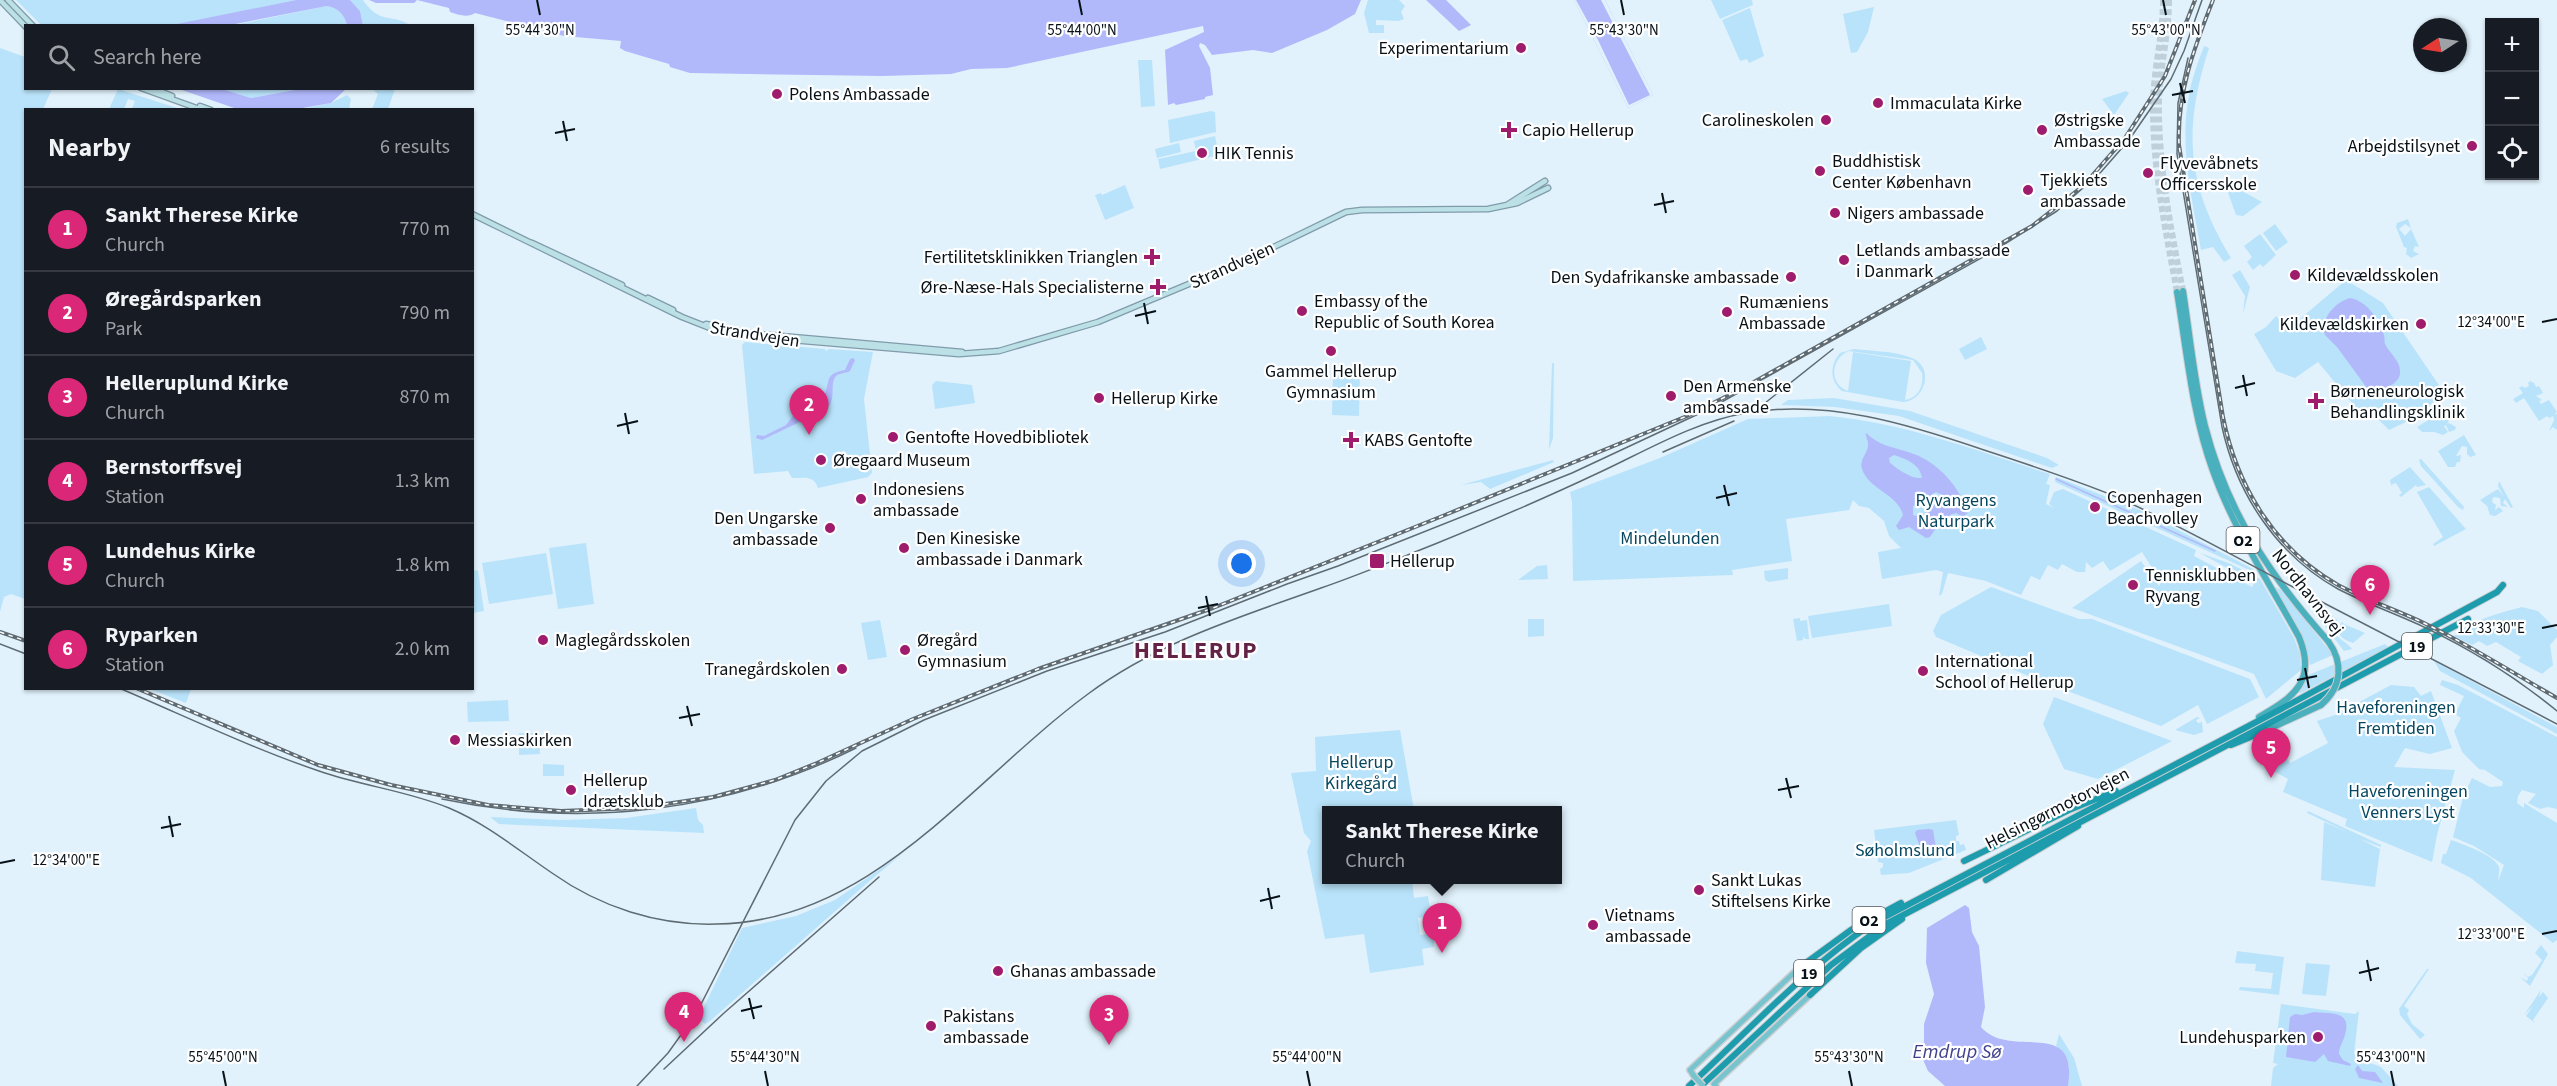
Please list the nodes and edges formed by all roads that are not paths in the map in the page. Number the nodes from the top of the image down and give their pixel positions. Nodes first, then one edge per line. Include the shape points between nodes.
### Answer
1 (0, 0) edge
2 (8, 0) edge
3 (7, 15) dead end
4 (14, 15) junction
5 (28, 24) edge
6 (29, 24) edge
7 (147, 90) edge
8 (157, 90) edge
9 (196, 108) edge
10 (206, 108) edge
11 (1545, 181) dead end
12 (1548, 188) dead end
13 (1505, 206) junction
14 (474, 215) edge
15 (2503, 585) dead end
16 (2468, 619) dead end
17 (2223, 739) junction
18 (2221, 747) junction
19 (2142, 781) junction
20 (2098, 812) junction
21 (1964, 861) dead end
22 (1986, 880) dead end
23 (1945, 883) junction
24 (1937, 896) junction
25 (1799, 968) joint
26 (1810, 995) joint
27 (1715, 1085) edge
28 (1689, 1086) edge
29 (1702, 1086) edge

1 - 4 main road
2 - 6 main road
3 - 4 main road
4 - 5 main road
7 - 9 main road
8 - 10 main road
11 - 13 main road, Strandvejen
12 - 13 main road, Strandvejen
13 - 14 main road, Strandvejen via 1478,210 1350,211 1251,258 1098,322 999,351 964,352 764,338 715,330
15 - 17 highway, Helsingørmotorvejen / 19 via 2474,605
16 - 18 highway, Helsingørmotorvejen / 19
17 - 18 highway, Nordhavnsvej / O2, bridge via 2291,697 2302,681 2306,662 2299,637 2242,538 2212,469 2197,412 2180,292 2202,411 2227,493 2265,564 2328,641 2337,657 2339,673 2333,692 2321,705
17 - 19 highway, Helsingørmotorvejen / 19
18 - 20 highway, Helsingørmotorvejen / 19
19 - 21 highway via 2081,805
19 - 23 highway, Helsingørmotorvejen / 19
20 - 22 highway
20 - 24 highway, Helsingørmotorvejen / 19
23 - 25 highway, O2 via 1880,913
23 - 28 highway, Helsingørmotorvejen / 19 via 1843,944
24 - 26 highway, O2 via 1861,948
24 - 29 highway, Helsingørmotorvejen / 19 via 1886,924 1844,954
25 - 29 main road, O2, bridge via 1692,1073
26 - 27 main road, O2

